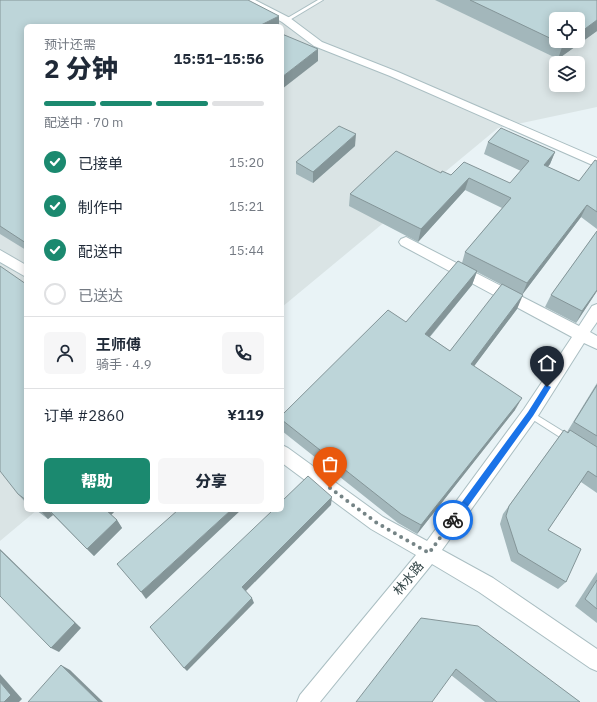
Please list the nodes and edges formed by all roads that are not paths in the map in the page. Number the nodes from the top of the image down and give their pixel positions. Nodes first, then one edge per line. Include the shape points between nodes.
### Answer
1 (248, 0) edge
2 (321, 0) edge
3 (286, 20) junction
4 (597, 163) edge
5 (406, 242) dead end
6 (0, 255) edge
7 (24, 271) edge
8 (597, 310) edge
9 (581, 335) junction
10 (597, 343) edge
11 (530, 414) junction
12 (577, 444) edge
13 (284, 454) edge
14 (429, 553) junction
15 (597, 661) edge
16 (307, 702) edge

1 - 3 street
2 - 3 lane
3 - 4 street via 318,44 394,74
5 - 9 street
6 - 7 street
8 - 9 street, 林水路
9 - 10 street
9 - 11 street, 林水路
11 - 12 lane
11 - 14 street, 林水路
13 - 14 street via 377,523
14 - 15 street via 486,585
14 - 16 street, 林水路

